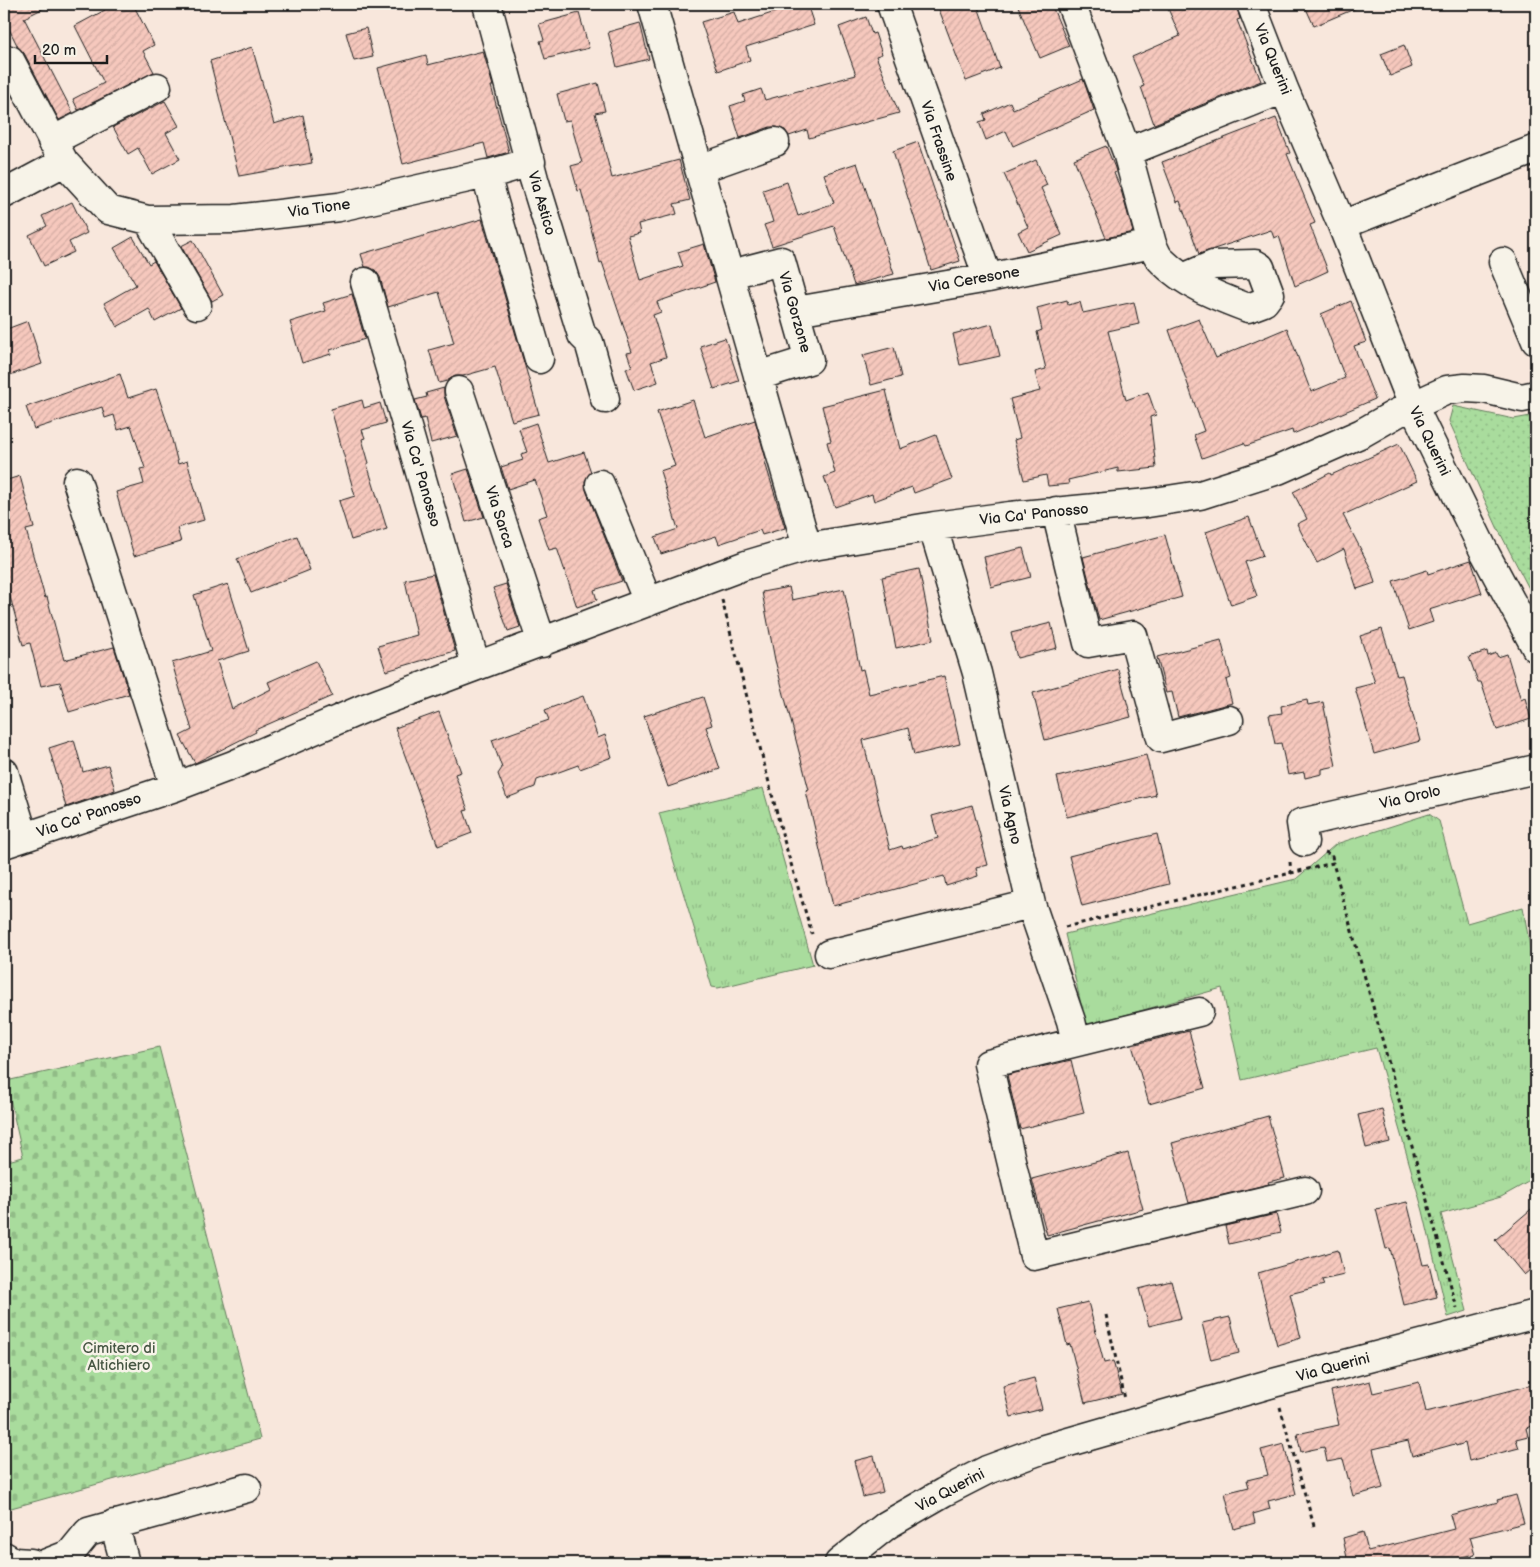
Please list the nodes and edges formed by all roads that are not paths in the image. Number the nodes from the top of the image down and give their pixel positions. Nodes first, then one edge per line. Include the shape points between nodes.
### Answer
1 (487, 4) edge
2 (652, 4) edge
3 (891, 4) edge
4 (1071, 4) edge
5 (1251, 4) edge
6 (4, 63) edge
7 (157, 87) dead end
8 (1284, 89) junction
9 (775, 142) dead end
10 (1536, 150) edge
11 (58, 152) junction
12 (1127, 152) junction
13 (531, 162) junction
14 (699, 169) junction
15 (486, 175) junction
16 (4, 194) edge
17 (148, 220) junction
18 (1342, 225) junction
19 (1152, 244) junction
20 (1503, 262) dead end
21 (731, 274) junction
22 (988, 278) junction
23 (1183, 278) dead end
24 (365, 282) dead end
25 (197, 305) dead end
26 (796, 311) junction
27 (1536, 341) edge
28 (539, 359) dead end
29 (758, 376) junction
30 (459, 391) dead end
31 (1536, 395) edge
32 (605, 398) dead end
33 (1413, 406) junction
34 (77, 481) dead end
35 (600, 484) dead end
36 (1056, 511) junction
37 (935, 526) junction
38 (807, 547) junction
39 (648, 602) junction
40 (542, 643) junction
41 (1536, 648) edge
42 (476, 666) junction
43 (1229, 720) dead end
44 (1536, 769) edge
45 (4, 772) edge
46 (175, 787) junction
47 (14, 841) edge
48 (1304, 842) dead end
49 (1031, 904) junction
50 (829, 954) road end
51 (1199, 1012) dead end
52 (1076, 1042) junction
53 (1305, 1190) dead end
54 (1536, 1314) edge
55 (247, 1488) dead end
56 (114, 1524) junction
57 (4, 1556) edge
58 (31, 1563) edge
59 (46, 1563) edge
60 (125, 1563) edge
61 (839, 1563) edge

1 - 13 street, Via Astico
2 - 14 street
3 - 22 street, Via Frassine
4 - 12 street
5 - 8 street, Via Querini
6 - 11 street, Via Tione via 10,60
7 - 11 street
8 - 12 street
8 - 18 street, Via Querini
9 - 14 street
10 - 18 street
11 - 16 street
11 - 17 street, Via Tione via 108,210
12 - 19 street
13 - 15 street, Via Tione
13 - 32 street, Via Astico via 582,335 590,342
14 - 21 street
15 - 17 street, Via Tione via 339,207 235,219
15 - 28 street
17 - 25 street
18 - 33 street, Via Querini
19 - 22 street, Via Ceresone
19 - 23 street via 1160,260
20 - 27 street
21 - 26 street, Via Gorzone via 781,261
21 - 29 street
22 - 26 street, Via Ceresone
24 - 42 street, Via Ca' Panosso
26 - 29 street, Via Gorzone via 809,360
29 - 38 street
30 - 40 street, Via Sarca
31 - 33 street, Via Ca' Panosso via 1522,398 1465,388 1447,390
33 - 36 street, Via Ca' Panosso via 1362,433 1278,470 1200,495
33 - 41 street, Via Querini
34 - 46 street
35 - 39 street
36 - 37 street, Via Ca' Panosso
36 - 43 street via 1088,643 1132,635 1161,738
37 - 38 street, Via Ca' Panosso
37 - 49 street, Via Agno via 977,673
38 - 39 street, Via Ca' Panosso via 715,575
39 - 40 street, Via Ca' Panosso
40 - 42 street, Via Ca' Panosso
42 - 46 street, Via Ca' Panosso
44 - 48 street, Via Orolo via 1301,824
45 - 47 street
46 - 47 street, Via Ca' Panosso
49 - 50 street
49 - 52 street, Via Agno
51 - 52 street
52 - 53 street via 988,1064 1034,1256
54 - 61 street, Via Querini via 1078,1438 987,1470 887,1525
55 - 56 street
56 - 59 street via 88,1532 70,1554
56 - 60 street
57 - 58 street via 14,1562

